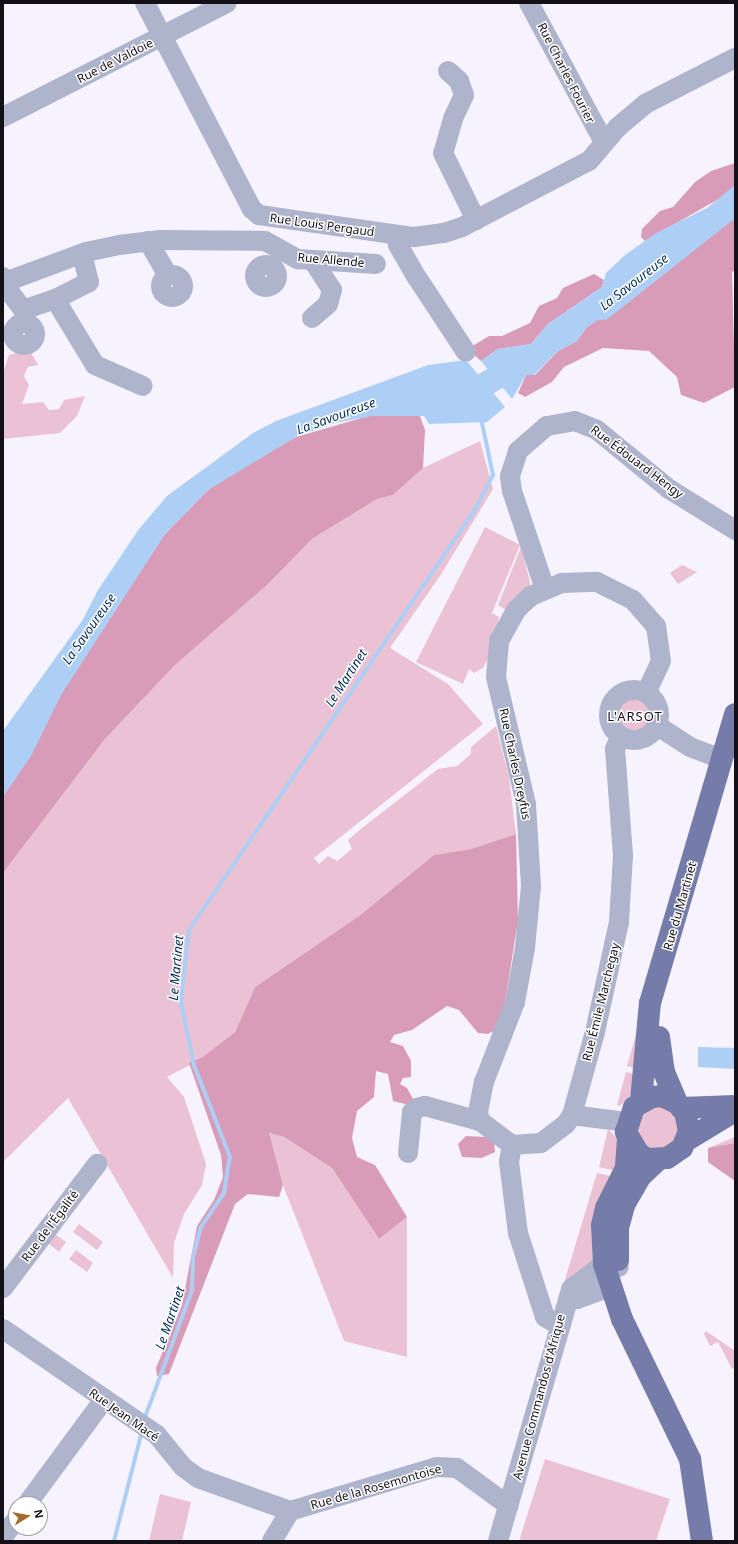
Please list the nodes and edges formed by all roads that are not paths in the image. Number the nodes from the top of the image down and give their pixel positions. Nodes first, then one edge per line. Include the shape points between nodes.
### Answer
1 (145, 3) edge
2 (227, 3) edge
3 (529, 3) edge
4 (163, 37) junction
5 (735, 58) edge
6 (448, 71) dead end
7 (3, 117) edge
8 (604, 142) junction
9 (269, 219) junction
10 (476, 220) junction
11 (396, 235) junction
12 (148, 241) junction
13 (269, 251) junction
14 (82, 254) junction
15 (313, 261) junction
16 (376, 264) dead end
17 (168, 275) dead end
18 (4, 281) edge
19 (55, 299) junction
20 (312, 318) dead end
21 (466, 352) dead end
22 (143, 386) dead end
23 (735, 530) edge
24 (545, 589) junction
25 (646, 693) junction
26 (735, 714) edge
27 (656, 725) junction
28 (621, 736) junction
29 (722, 759) junction
30 (658, 984) junction
31 (641, 1101) junction
32 (679, 1105) junction
33 (735, 1106) edge
34 (735, 1111) edge
35 (572, 1115) junction
36 (480, 1121) junction
37 (627, 1130) junction
38 (687, 1140) junction
39 (512, 1145) junction
40 (408, 1153) dead end
41 (658, 1160) junction
42 (97, 1164) dead end
43 (610, 1280) junction
44 (3, 1288) edge
45 (558, 1325) junction
46 (3, 1329) edge
47 (103, 1401) junction
48 (690, 1459) junction
49 (33, 1496) edge
50 (509, 1506) junction
51 (290, 1511) junction
52 (272, 1541) edge
53 (498, 1541) edge
54 (702, 1541) edge
55 (710, 1541) edge
56 (717, 1541) edge

1 - 4 street, Rue Louis Pergaud
2 - 4 street, Rue de Valdoie
3 - 8 street, Rue Charles Fourier
4 - 7 street, Rue de Valdoie
4 - 9 street, Rue Louis Pergaud via 252,209
5 - 8 street, Rue Louis Pergaud via 645,104
6 - 10 street via 460,81 464,95 453,119 443,153
8 - 10 street, Rue Louis Pergaud via 589,161
9 - 11 street, Rue Louis Pergaud
9 - 13 street
10 - 11 street, Rue Louis Pergaud via 444,233
11 - 21 street via 398,245 418,279
12 - 13 street
12 - 14 street
12 - 17 street
13 - 15 street, Rue Allende
14 - 18 street
14 - 19 street via 90,282
15 - 16 street, Rue Allende via 330,259
15 - 20 street via 332,290 328,304
18 - 19 street via 22,316
19 - 22 street via 95,365
23 - 24 street, Rue Édouard Hengy via 670,489 597,430 575,421 548,426 518,451 510,476 512,491
24 - 25 street, Rue Charles Dreyfus via 577,580 597,582 633,600 650,615 662,649 661,661
24 - 36 street, Rue Charles Dreyfus via 516,610 499,641 496,659 498,688 526,804 531,883 521,976 509,1025 478,1100
25 - 27 street via 659,711
25 - 28 street via 629,690 614,698 609,719
26 - 29 main road, Rue du Martinet
27 - 28 street via 641,738
27 - 29 street via 690,747
28 - 35 street, Rue Émile Marchegay via 615,749 623,856 620,922 610,974
29 - 30 main road, Rue du Martinet
30 - 31 main road, Rue du Martinet via 650,1003
30 - 32 main road via 662,1066
31 - 32 main road via 662,1096
31 - 37 main road
32 - 33 main road
32 - 38 main road via 688,1122
34 - 38 main road
35 - 37 street
35 - 39 street via 561,1130 546,1140 526,1146
36 - 39 street
36 - 40 street via 425,1106 417,1108 412,1112
37 - 41 main road via 639,1154
37 - 43 main road via 626,1168 606,1208 602,1225
38 - 41 main road via 676,1154
39 - 45 street via 509,1162 518,1233 545,1317
41 - 43 main road via 641,1176 624,1205
42 - 44 street, Rue de l'Égalité via 41,1246
43 - 45 street, Avenue Commandos d'Afrique via 579,1280 570,1289
43 - 48 main road
43 - 56 main road via 646,1340 699,1444 715,1504
45 - 50 street, Avenue Commandos d'Afrique via 534,1424
46 - 47 street, Rue Jean Macé
47 - 49 street
47 - 51 street, Rue Jean Macé via 142,1427 198,1478
48 - 54 main road
48 - 55 street via 702,1475
50 - 51 street, Rue de la Rosemontoise via 476,1479 458,1468 446,1466
50 - 53 street, Avenue Commandos d'Afrique
51 - 52 street

